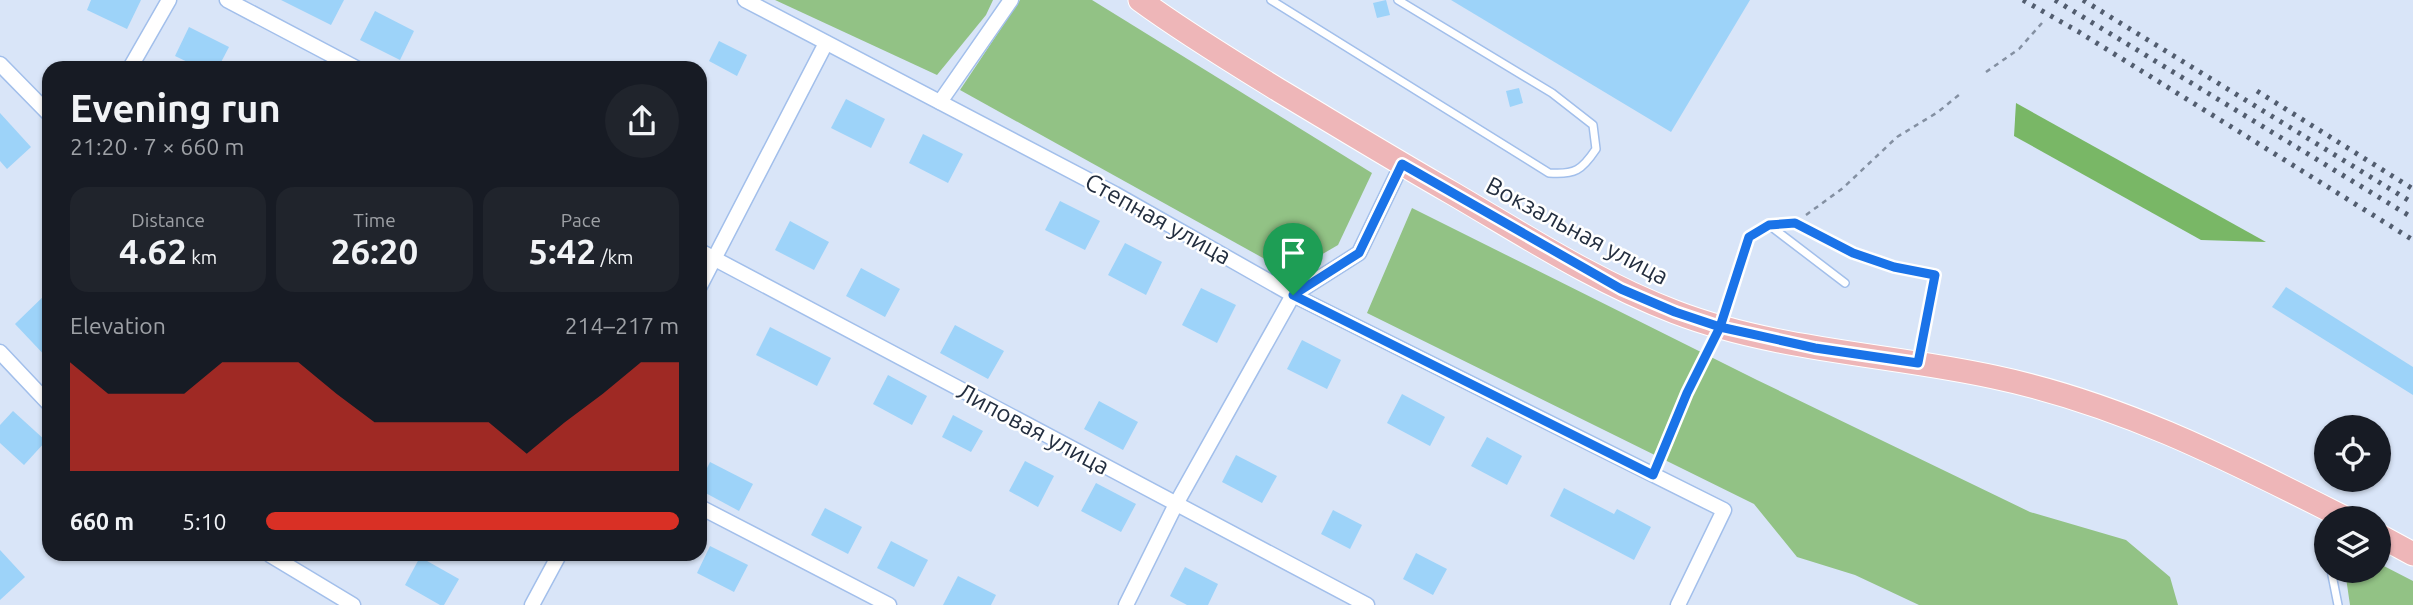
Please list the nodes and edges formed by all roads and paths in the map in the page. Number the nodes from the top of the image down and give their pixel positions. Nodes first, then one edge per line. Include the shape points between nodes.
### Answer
1 (169, 0) edge
2 (227, 0) edge
3 (745, 0) edge
4 (1011, 0) edge
5 (1140, 0) edge
6 (1271, 0) edge
7 (1398, 0) edge
8 (2042, 23) dead end
9 (826, 43) junction
10 (134, 61) edge
11 (343, 61) edge
12 (0, 64) edge
13 (1986, 72) dead end
14 (1960, 94) dead end
15 (940, 102) junction
16 (42, 107) edge
17 (1402, 164) junction
18 (1795, 223) junction
19 (1769, 225) junction
20 (707, 254) edge
21 (714, 258) junction
22 (707, 272) edge
23 (1845, 282) dead end
24 (1293, 295) junction
25 (1720, 327) junction
26 (0, 352) edge
27 (1918, 363) junction
28 (42, 397) edge
29 (1653, 475) junction
30 (1176, 504) junction
31 (2322, 506) edge
32 (707, 511) edge
33 (2391, 542) edge
34 (2413, 554) edge
35 (280, 561) edge
36 (556, 561) edge
37 (2334, 583) edge
38 (353, 605) edge
39 (532, 605) edge
40 (889, 605) edge
41 (1126, 605) edge
42 (1367, 605) edge
43 (1678, 605) edge
44 (2338, 605) edge

1 - 10 street
2 - 11 street
3 - 9 street, Степная улица
4 - 15 street
5 - 17 main road, Вокзальная улица
6 - 7 lane via 1549,173 1566,175 1585,167 1596,149 1593,125 1552,93
8 - 13 path via 2019,50
9 - 15 street, Степная улица
9 - 21 street
12 - 16 street
14 - 18 path via 1897,137 1843,188
15 - 24 street, Степная улица
17 - 24 street via 1359,253
17 - 25 main road, Вокзальная улица via 1621,289
18 - 19 lane
18 - 27 lane via 1853,253 1935,275
19 - 23 lane
19 - 25 lane via 1749,237
20 - 21 street, Липовая улица
21 - 22 street
21 - 30 street, Липовая улица
24 - 29 street, Степная улица
24 - 30 street
25 - 27 main road, Вокзальная улица via 1815,348
25 - 29 path
26 - 28 street
27 - 31 main road, Вокзальная улица via 2006,380 2124,414 2204,447
29 - 43 street, Степная улица via 1724,510
30 - 41 street
30 - 42 street, Липовая улица
32 - 40 street
33 - 34 main road
35 - 38 street
36 - 39 street
37 - 44 lane

